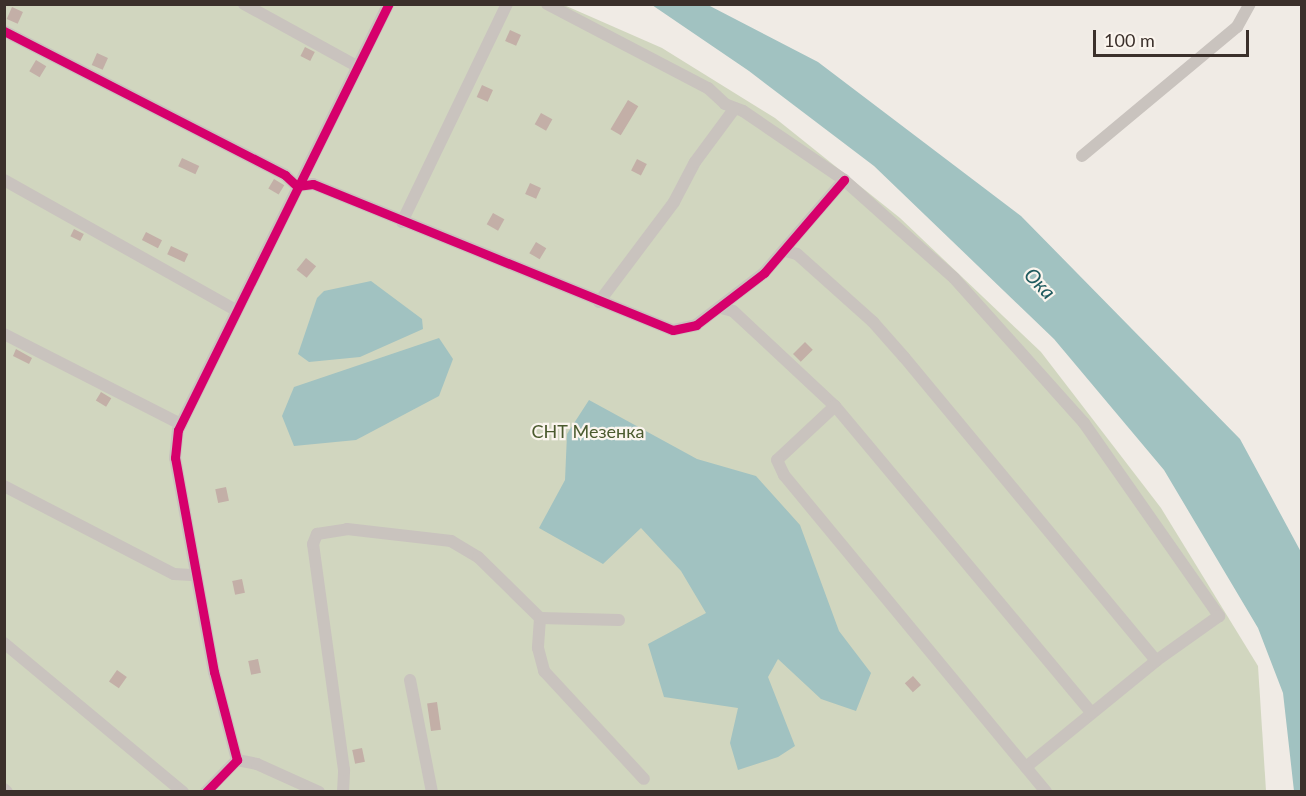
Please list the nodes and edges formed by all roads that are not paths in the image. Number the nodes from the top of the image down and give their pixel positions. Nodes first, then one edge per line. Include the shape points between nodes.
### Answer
1 (244, 4) edge
2 (389, 4) edge
3 (507, 4) edge
4 (547, 4) edge
5 (1250, 4) edge
6 (4, 31) edge
7 (357, 66) junction
8 (739, 110) junction
9 (1082, 156) dead end
10 (4, 180) edge
11 (844, 180) junction
12 (297, 186) junction
13 (402, 222) junction
14 (785, 251) junction
15 (599, 302) junction
16 (721, 308) junction
17 (236, 310) junction
18 (4, 334) edge
19 (835, 406) junction
20 (181, 424) junction
21 (4, 486) edge
22 (196, 575) junction
23 (540, 618) junction
24 (619, 620) dead end
25 (4, 644) edge
26 (1156, 661) junction
27 (410, 680) dead end
28 (1092, 713) junction
29 (237, 760) junction
30 (1026, 767) junction
31 (644, 779) dead end
32 (211, 790) edge
33 (183, 792) edge
34 (319, 792) edge
35 (343, 792) edge
36 (432, 792) edge
37 (1046, 792) edge

1 - 7 street
2 - 7 street
3 - 13 street
4 - 8 street via 708,88
5 - 9 street via 1238,27
6 - 12 street via 285,175
7 - 12 street
8 - 11 street
8 - 15 street via 695,162 674,202
10 - 17 street
11 - 14 street
11 - 26 street via 954,278 1084,423 1219,616
12 - 13 street via 313,184
12 - 17 street
13 - 15 street
14 - 16 street
14 - 26 street via 797,254 873,322
15 - 16 street via 673,330 696,325
16 - 19 street via 733,311
17 - 20 street
18 - 20 street
19 - 28 street
19 - 30 street via 777,460 784,475
20 - 22 street via 175,458
21 - 22 street via 174,574
22 - 29 street via 214,672
23 - 24 street
23 - 31 street via 538,648 544,671
23 - 35 street via 478,557 451,541 347,529 317,534 313,544 344,770
25 - 33 street
26 - 28 street
27 - 36 street
28 - 30 street
29 - 32 street
29 - 34 street via 257,764
30 - 37 street

